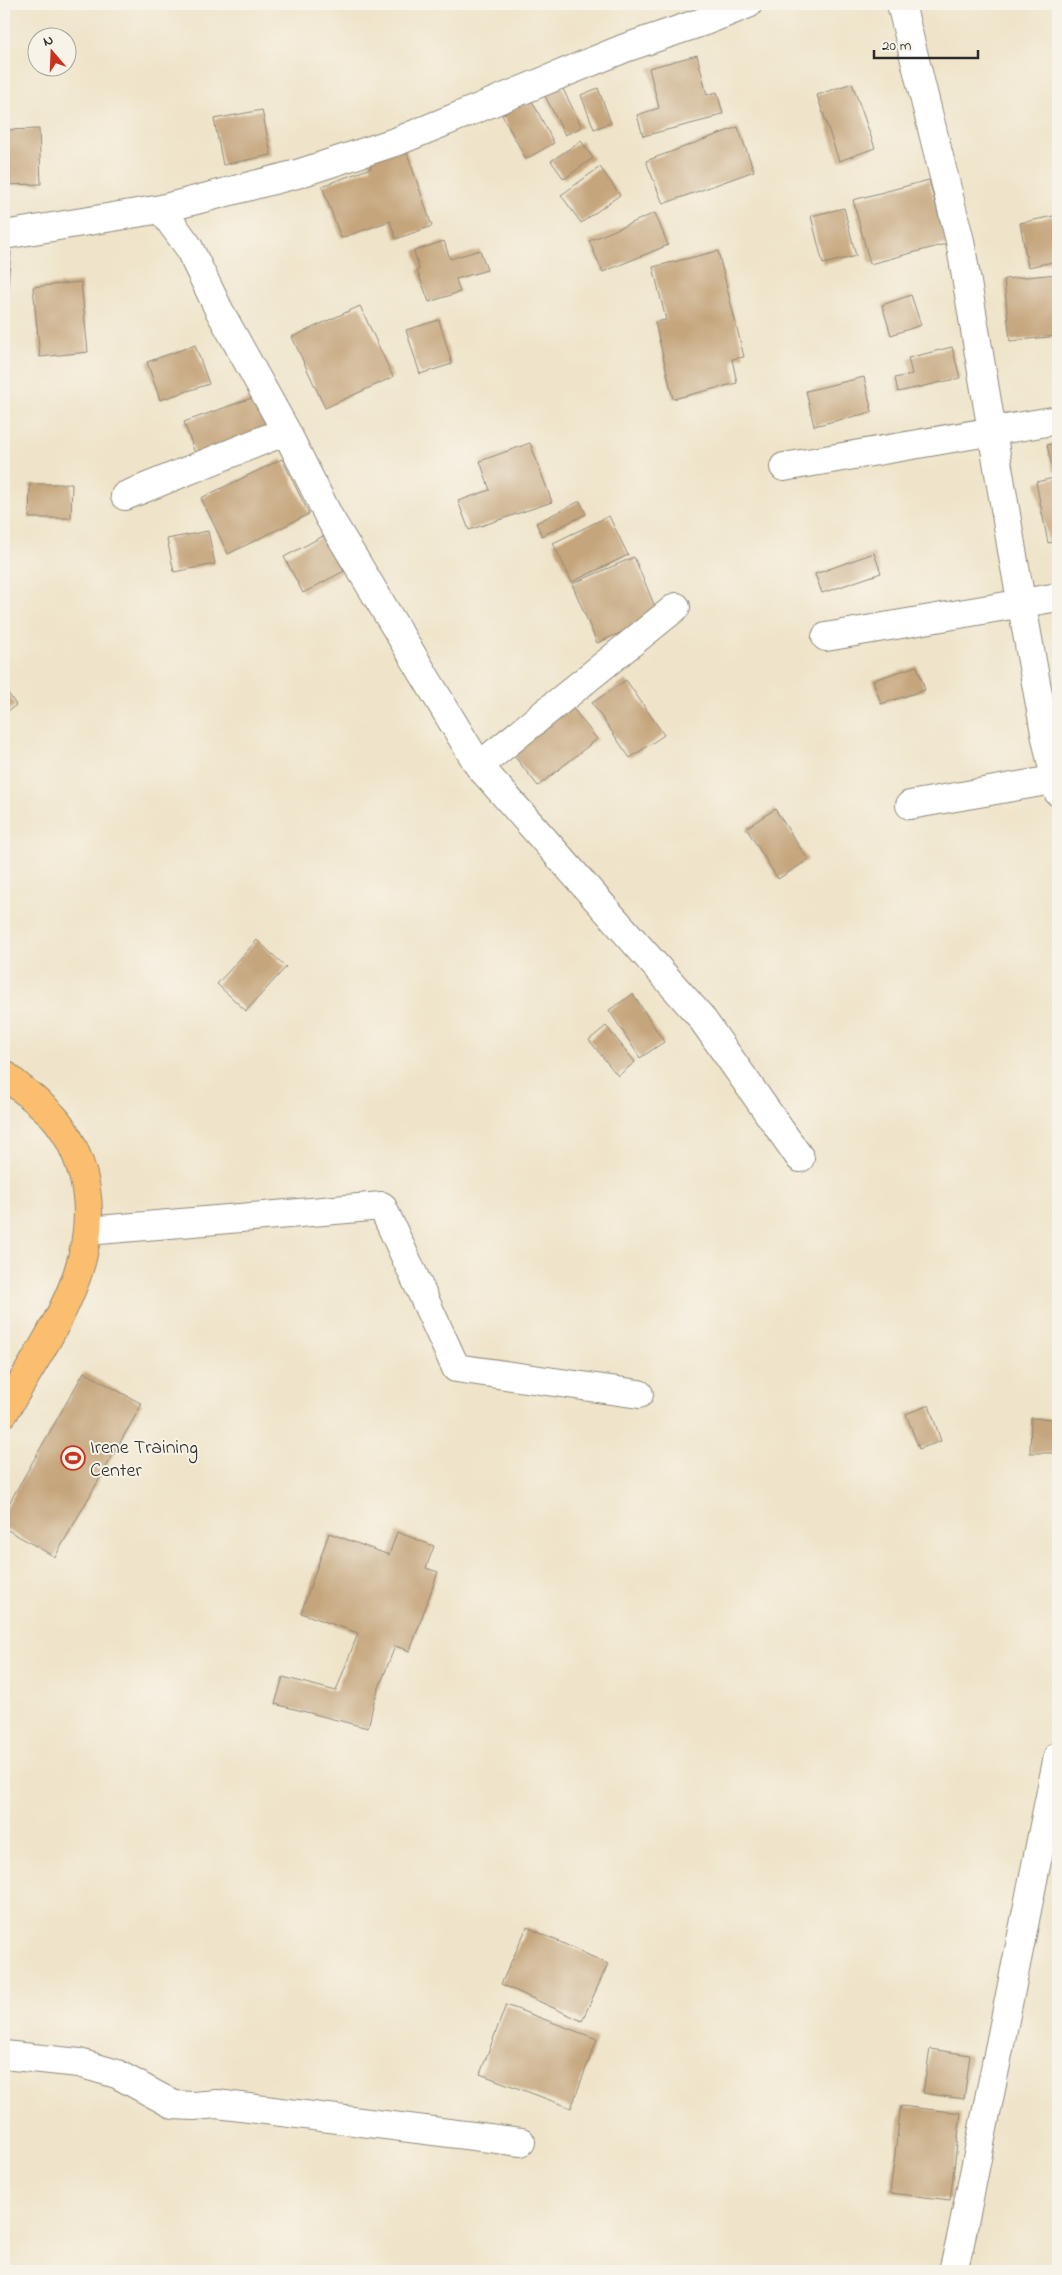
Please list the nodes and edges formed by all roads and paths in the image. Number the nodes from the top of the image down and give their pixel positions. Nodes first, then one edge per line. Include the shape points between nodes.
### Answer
1 (748, 4) edge
2 (901, 4) edge
3 (161, 209) junction
4 (4, 235) edge
5 (1058, 420) edge
6 (286, 431) junction
7 (993, 432) junction
8 (784, 467) dead end
9 (125, 496) dead end
10 (1058, 597) edge
11 (1021, 604) junction
12 (676, 607) dead end
13 (826, 637) dead end
14 (479, 766) junction
15 (1057, 784) edge
16 (910, 805) dead end
17 (4, 1074) edge
18 (800, 1158) dead end
19 (87, 1232) junction
20 (638, 1394) dead end
21 (4, 1413) edge
22 (1058, 1756) edge
23 (4, 2055) edge
24 (520, 2142) dead end
25 (952, 2271) edge

1 - 3 street via 625,48 398,141 297,174
2 - 7 street via 960,241
3 - 4 street
3 - 6 street via 188,246 219,310
5 - 7 street
6 - 9 street
6 - 14 street via 329,517
7 - 8 street
7 - 11 street
10 - 11 street
11 - 13 street
11 - 15 street
12 - 14 street
14 - 18 street via 700,1016
15 - 16 street
17 - 19 highway via 53,1117 74,1148 89,1200
19 - 20 street via 382,1206 456,1368
19 - 21 highway via 84,1258 73,1291
22 - 25 street
23 - 24 street via 79,2063 117,2074 174,2105 217,2104

